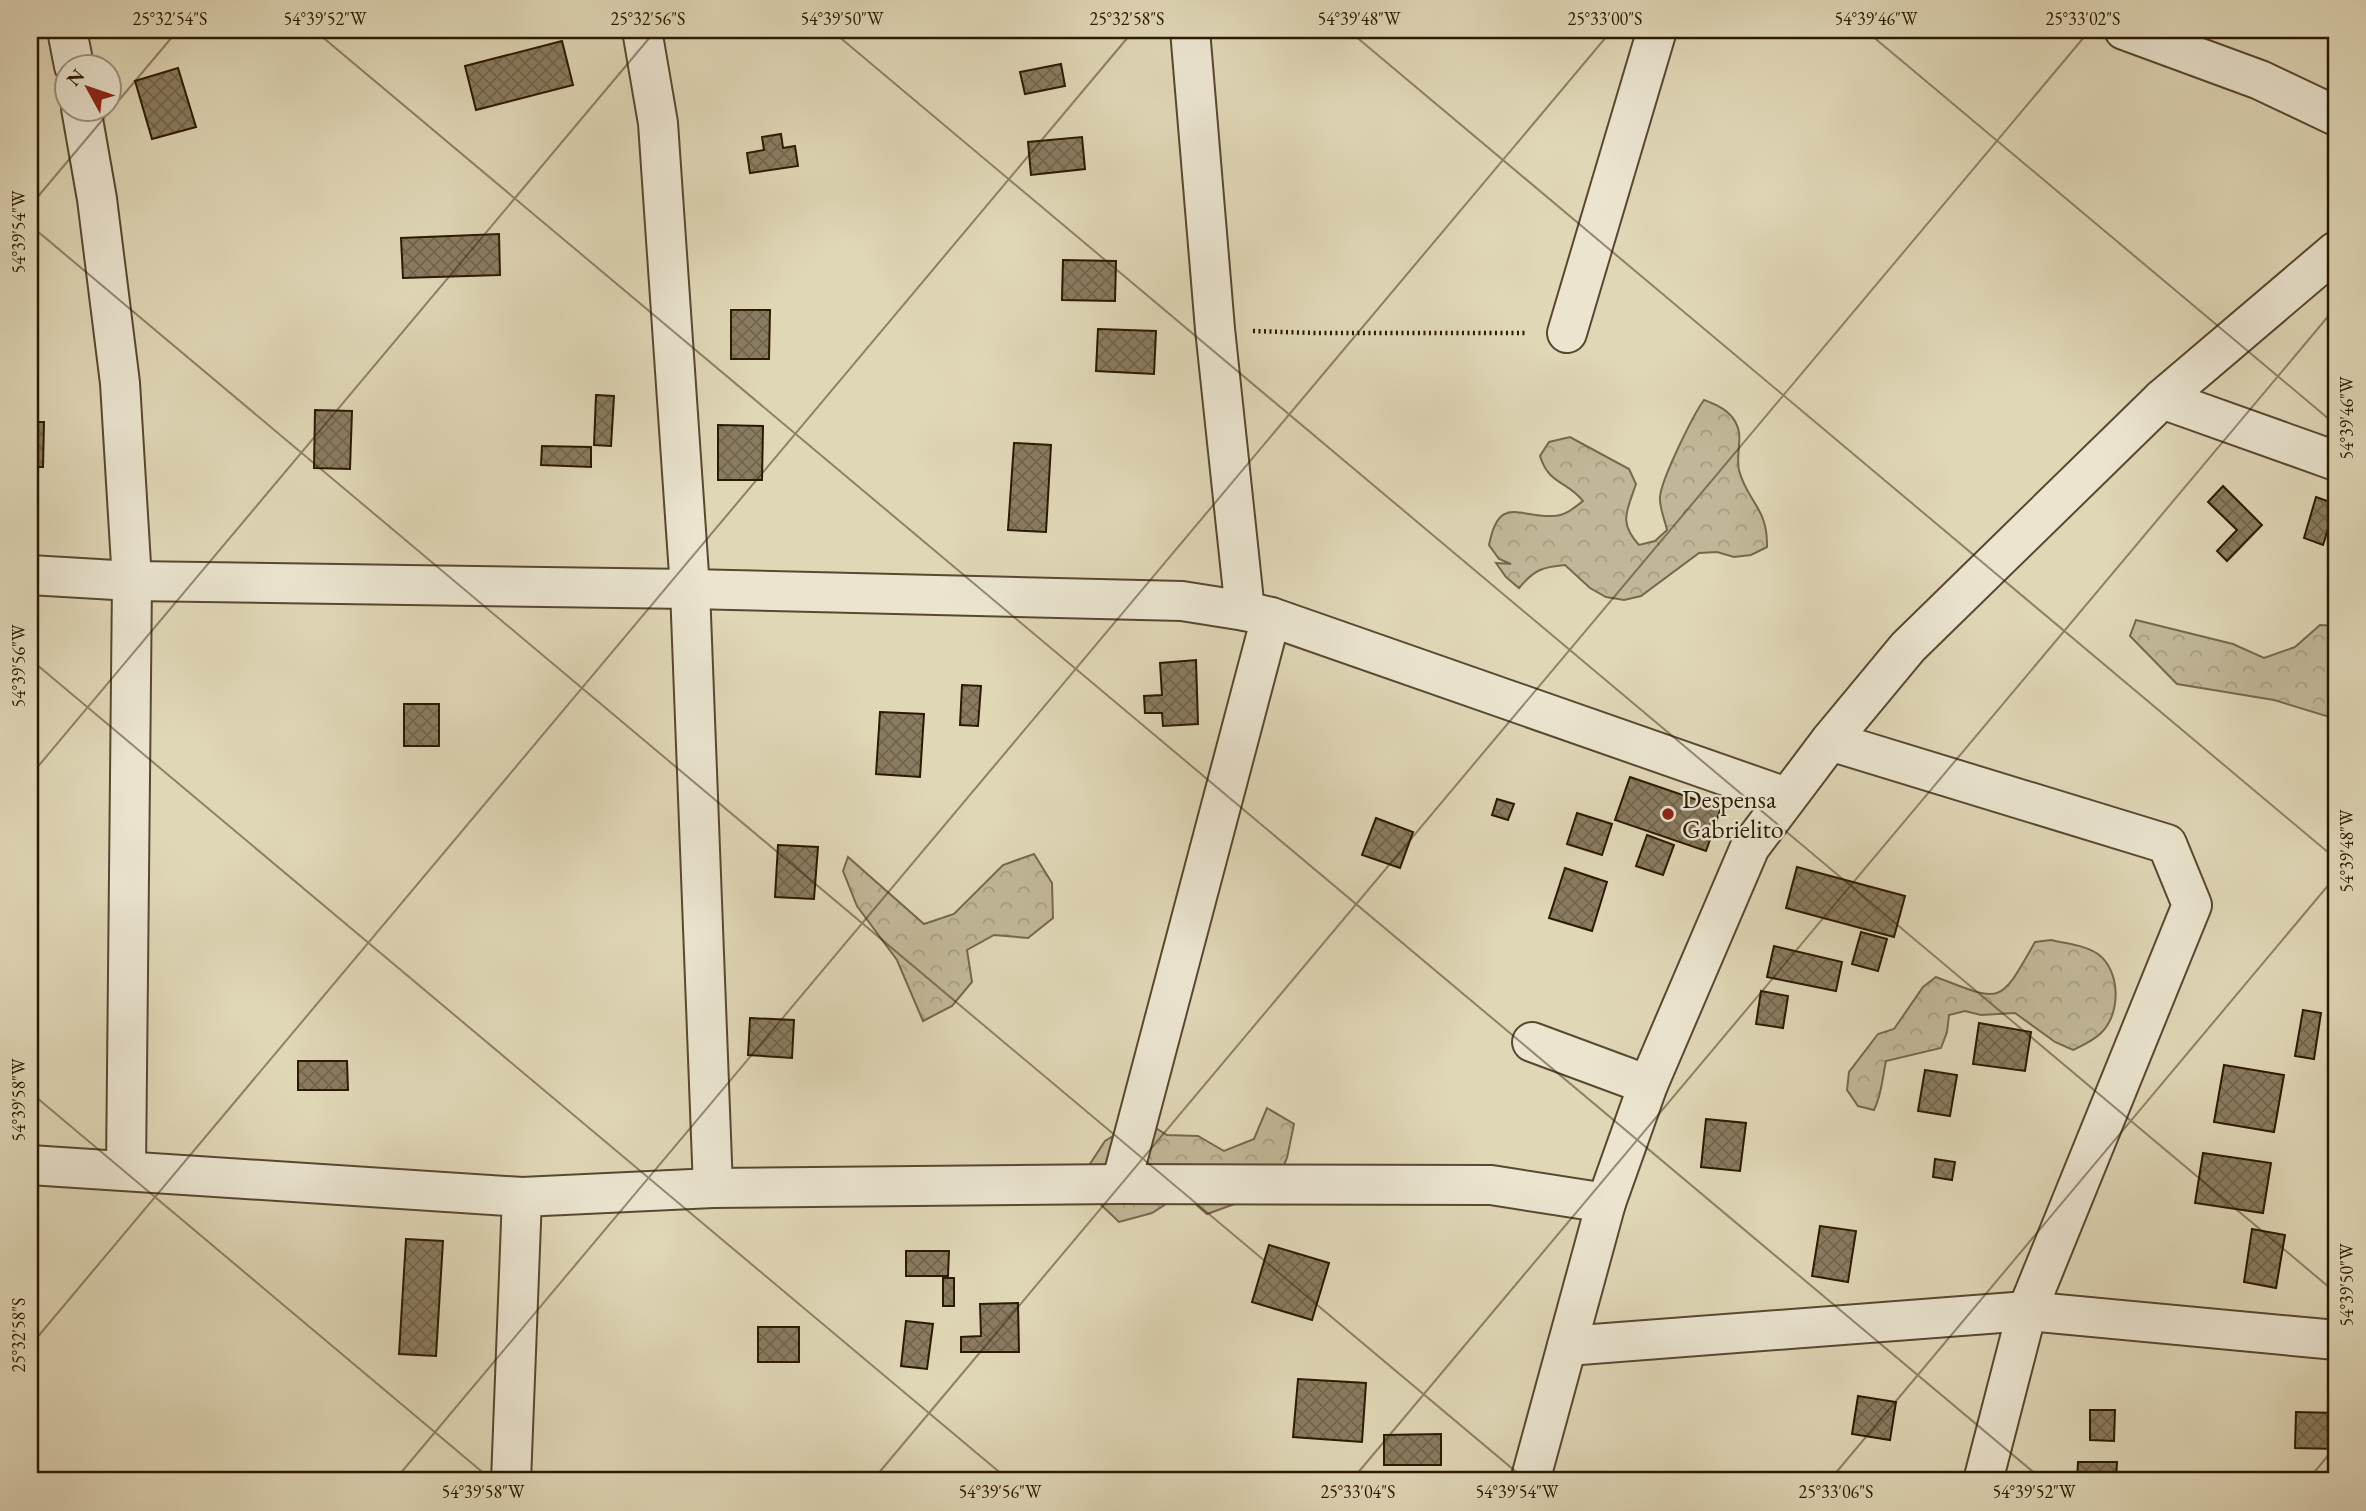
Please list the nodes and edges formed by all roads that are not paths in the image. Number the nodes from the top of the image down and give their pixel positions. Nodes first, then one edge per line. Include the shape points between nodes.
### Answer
1 (67, 30) edge
2 (642, 30) edge
3 (1190, 30) edge
4 (1657, 30) edge
5 (2124, 30) edge
6 (71, 52) edge
7 (2336, 116) edge
8 (83, 122) edge
9 (2336, 251) edge
10 (1567, 333) road end
11 (2162, 399) junction
12 (2336, 461) edge
13 (30, 575) edge
14 (132, 581) junction
15 (690, 589) junction
16 (1258, 614) junction
17 (1830, 740) junction
18 (1786, 797) junction
19 (1532, 1042) dead end
20 (1648, 1085) junction
21 (30, 1165) edge
22 (126, 1170) junction
23 (1121, 1184) junction
24 (713, 1188) junction
25 (522, 1197) junction
26 (1606, 1203) junction
27 (2026, 1311) junction
28 (2336, 1340) edge
29 (1567, 1346) junction
30 (511, 1481) edge
31 (1530, 1481) edge
32 (1983, 1481) edge

1 - 6 street
2 - 15 street via 658,122
3 - 16 street via 1215,329
4 - 10 street
5 - 7 street via 2260,80
8 - 14 street via 120,383
9 - 11 street
11 - 12 street
11 - 17 street via 1908,647
13 - 14 street
14 - 15 street
14 - 22 street
15 - 16 street via 1182,601
15 - 24 street
16 - 18 street
16 - 23 street
17 - 18 street
17 - 27 street via 2166,844 2192,905
18 - 20 street via 1750,847
19 - 20 street
20 - 26 street
21 - 22 street
22 - 25 street
23 - 24 street
23 - 26 street via 1491,1185
24 - 25 street
25 - 30 street
26 - 29 street
27 - 28 street
27 - 29 street
27 - 32 street
29 - 31 street

